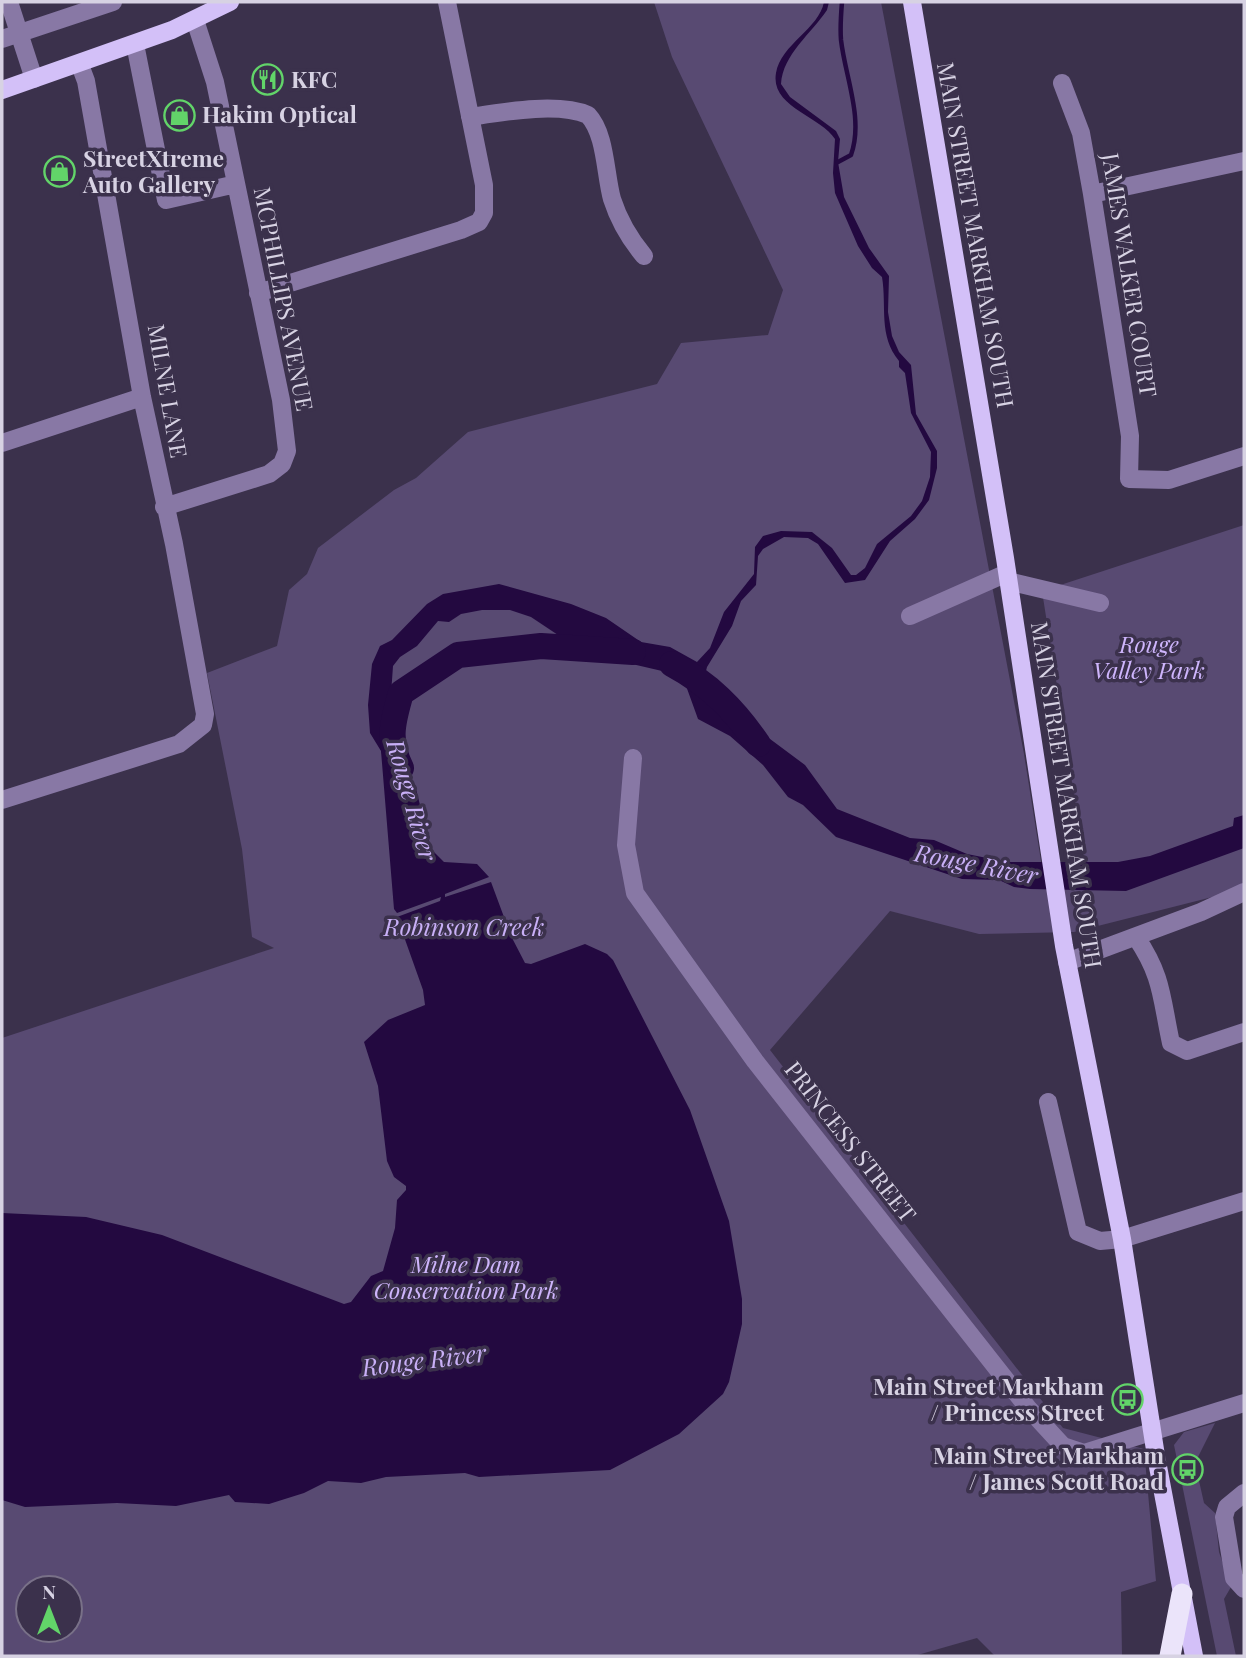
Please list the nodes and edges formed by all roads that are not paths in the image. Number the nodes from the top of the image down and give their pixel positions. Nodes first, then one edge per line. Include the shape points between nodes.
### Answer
1 (9, 2) edge
2 (113, 2) edge
3 (230, 2) edge
4 (447, 2) edge
5 (912, 2) edge
6 (195, 20) junction
7 (19, 33) junction
8 (2, 39) edge
9 (135, 44) junction
10 (80, 65) junction
11 (34, 79) junction
12 (1062, 83) dead end
13 (2, 90) edge
14 (470, 117) junction
15 (1244, 161) edge
16 (236, 184) junction
17 (1092, 194) junction
18 (644, 256) dead end
19 (258, 293) junction
20 (142, 397) junction
21 (2, 443) edge
22 (1244, 456) edge
23 (164, 507) junction
24 (1008, 577) junction
25 (1100, 603) dead end
26 (910, 616) dead end
27 (633, 758) dead end
28 (2, 800) edge
29 (1244, 892) edge
30 (1136, 937) junction
31 (1065, 954) junction
32 (1244, 1032) edge
33 (1048, 1102) dead end
34 (1244, 1201) edge
35 (1122, 1239) junction
36 (1244, 1403) edge
37 (1152, 1431) junction
38 (1244, 1493) edge
39 (1244, 1589) edge
40 (1182, 1594) junction
41 (1170, 1656) edge
42 (1194, 1656) edge

1 - 7 street
2 - 7 street
3 - 6 main road
4 - 14 street
5 - 24 main road, MAIN STREET MARKHAM SOUTH
6 - 9 main road
6 - 16 street, MCPHILLIPS AVENUE via 208,53
7 - 8 street
7 - 11 street
9 - 10 main road
9 - 16 street via 166,200
10 - 11 main road
10 - 20 street, MILNE LANE
11 - 13 main road
12 - 17 street, JAMES WALKER COURT via 1081,133
14 - 18 street via 564,110 588,115 627,236
14 - 19 street via 484,185 484,213 479,222
15 - 17 street
16 - 19 street, MCPHILLIPS AVENUE
17 - 22 street, JAMES WALKER COURT via 1130,436 1129,479 1169,480
19 - 23 street, MCPHILLIPS AVENUE via 281,400 287,450 282,464 243,484
20 - 21 street
20 - 23 street, MILNE LANE
23 - 28 street, MILNE LANE via 205,714 203,725 178,744
24 - 25 street
24 - 26 street
24 - 31 main road, MAIN STREET MARKHAM SOUTH
27 - 37 street, PRINCESS STREET via 626,845 635,893 755,1061 1028,1408 1063,1446 1084,1453
29 - 30 street
30 - 31 street
30 - 32 street via 1160,981 1171,1043 1187,1051
31 - 35 main road, MAIN STREET MARKHAM SOUTH
33 - 35 street via 1078,1232 1100,1241
34 - 35 street
35 - 37 main road, MAIN STREET MARKHAM SOUTH
36 - 37 street, PRINCESS STREET
37 - 40 main road, MAIN STREET MARKHAM SOUTH
38 - 39 street via 1227,1507 1224,1517 1234,1578
40 - 41 highway
40 - 42 main road, MAIN STREET MARKHAM SOUTH

